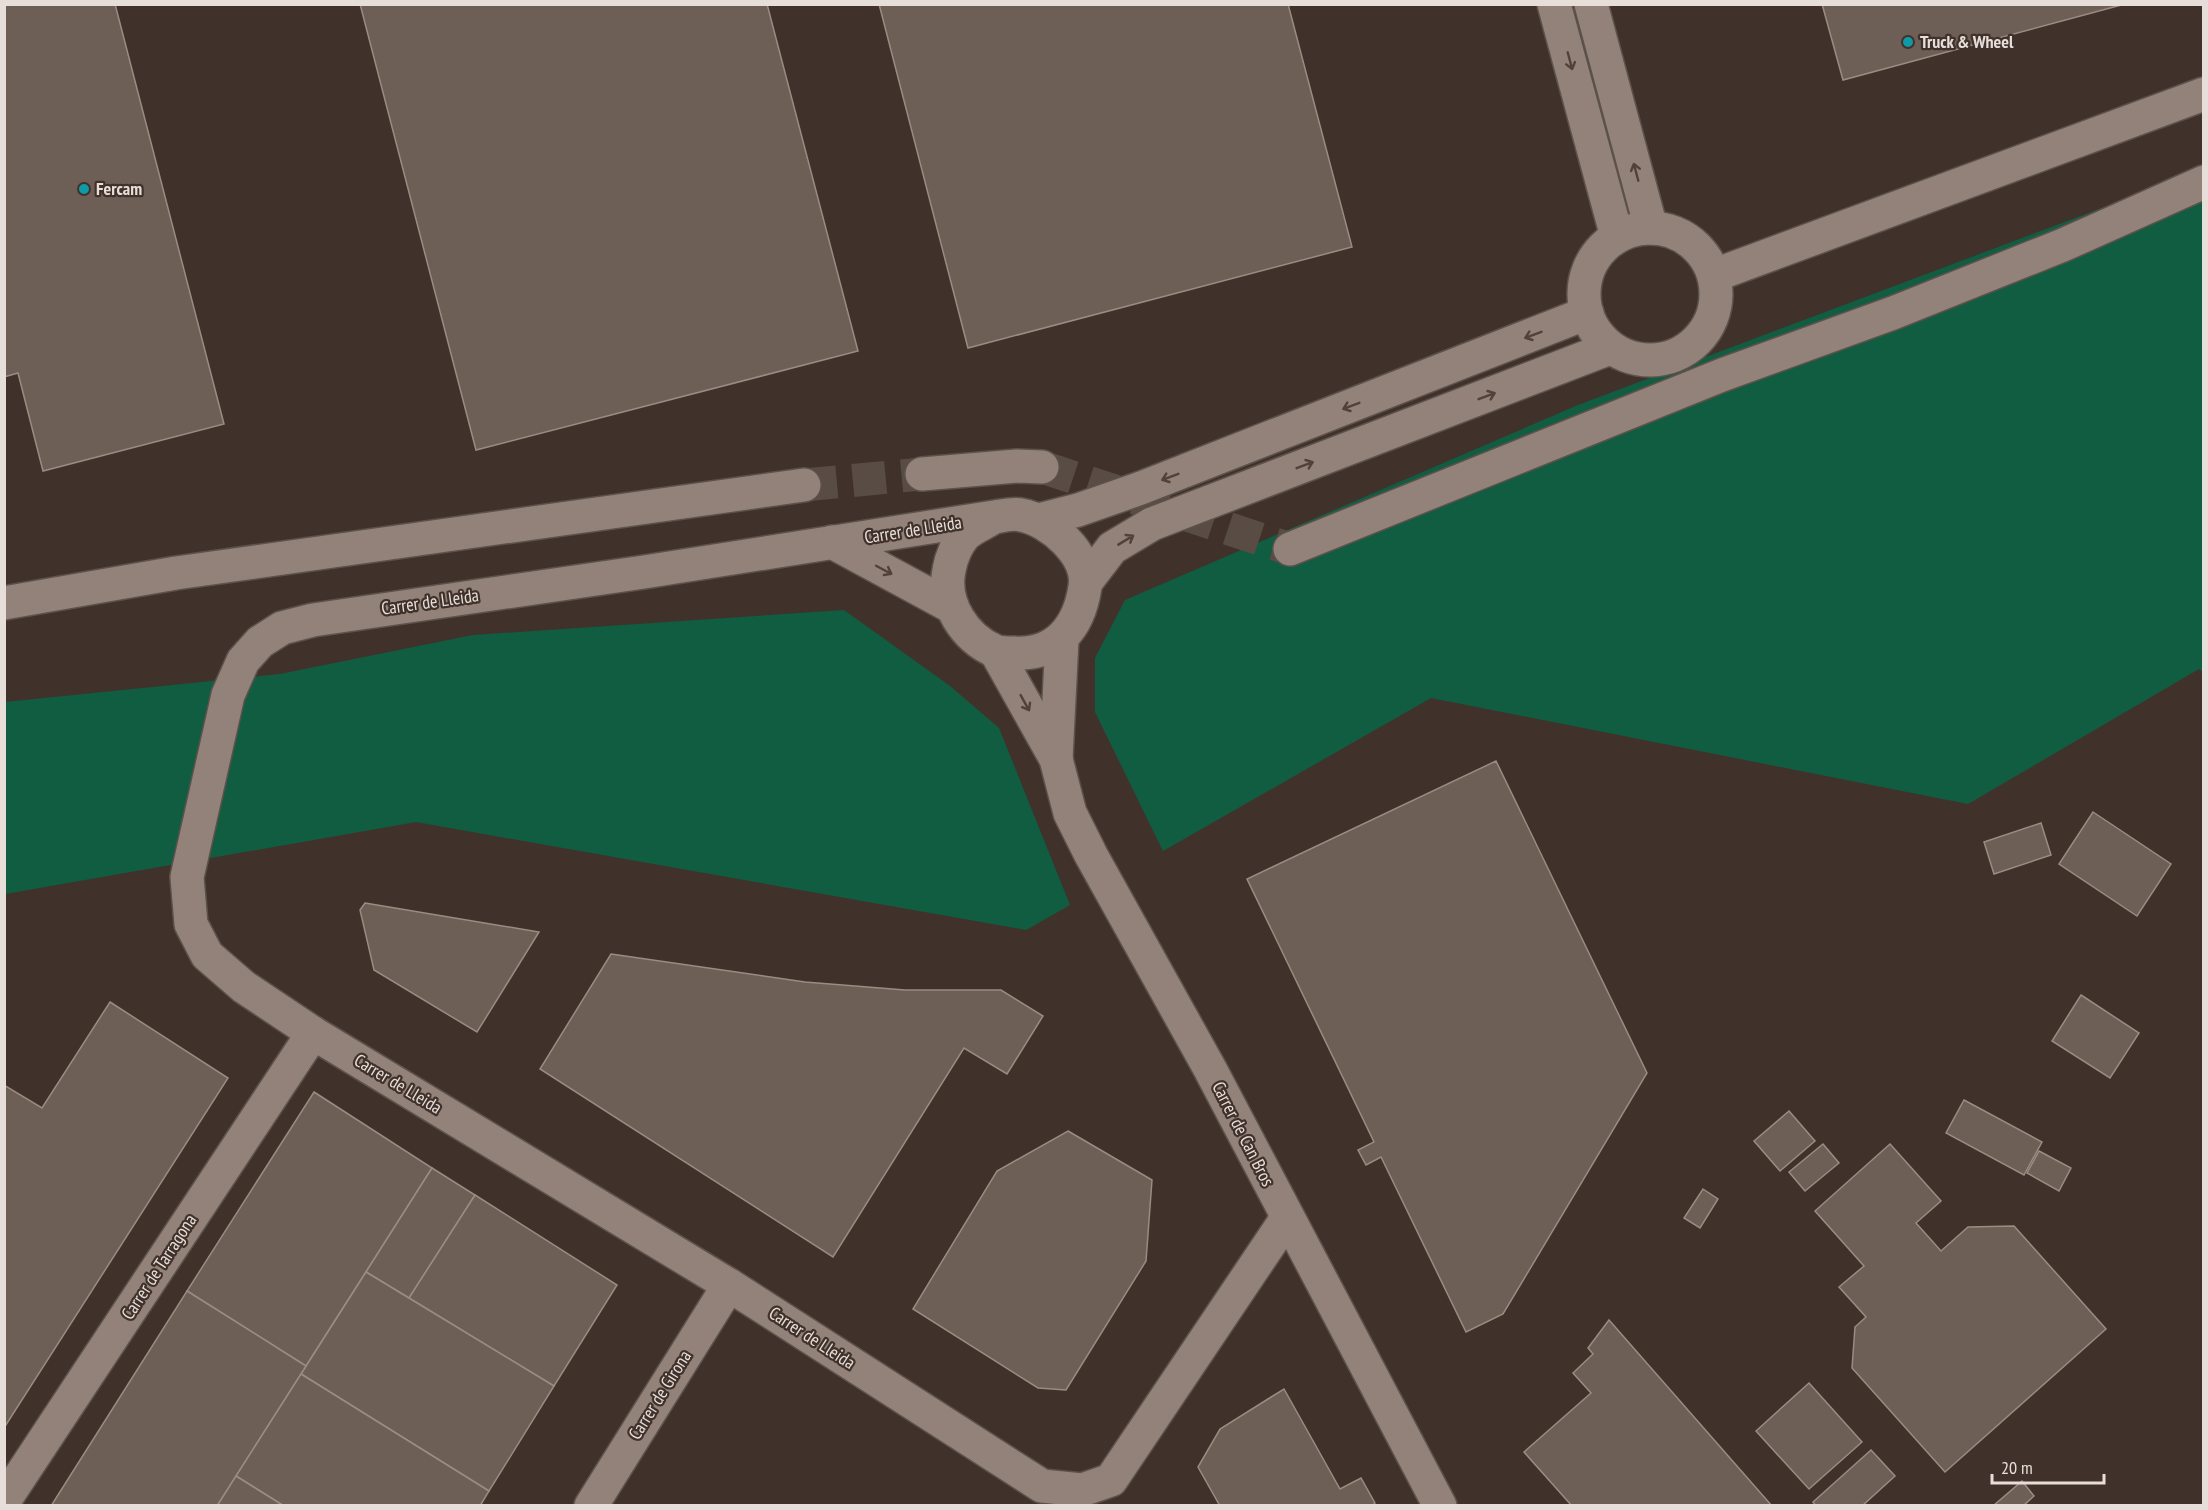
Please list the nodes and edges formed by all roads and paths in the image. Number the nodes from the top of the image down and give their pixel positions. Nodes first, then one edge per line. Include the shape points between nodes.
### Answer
1 (1554, 4) edge
2 (1591, 4) edge
3 (2204, 94) edge
4 (2204, 182) edge
5 (1651, 228) junction
6 (1617, 237) junction
7 (1715, 275) junction
8 (1587, 314) junction
9 (1610, 348) junction
10 (1042, 467) tunnel mouth
11 (922, 474) tunnel mouth
12 (804, 485) tunnel mouth
13 (994, 518) junction
14 (1039, 520) junction
15 (832, 542) junction
16 (1290, 549) tunnel mouth
17 (1086, 582) junction
18 (4, 603) edge
19 (952, 607) junction
20 (1062, 640) junction
21 (996, 652) junction
22 (1056, 759) junction
23 (313, 1032) junction
24 (1287, 1218) junction
25 (729, 1285) junction
26 (4, 1502) edge
27 (591, 1506) edge
28 (1440, 1506) edge

1 -> 6 street
5 -> 2 street
3 - 7 street
4 - 16 street via 2063,245 1722,375
5 - 6 street
5 - 7 street via 1679,234 1695,244
6 - 8 street via 1600,250 1589,269 1584,288
7 - 9 street via 1714,312 1693,345 1657,360 1637,359
8 - 9 street
8 -> 14 street via 1141,488
17 -> 9 street via 1112,548 1152,524
10 - 11 street
12 - 18 street via 176,573
13 - 14 street via 1019,514
13 - 15 street, Carrer de Lleida
13 - 19 street via 965,535 951,557 946,582
14 - 17 street via 1071,544
15 -> 19 street, Carrer de Lleida
15 - 23 street, Carrer de Lleida via 313,620 282,628 260,642 243,661 225,706 187,877 191,924 207,955 244,987
17 - 20 street via 1083,603
19 - 21 street via 966,631
20 - 21 street via 1027,654
20 - 22 street, Carrer de Can Bros
21 -> 22 street, Carrer de Can Bros
22 - 24 street, Carrer de Can Bros via 1070,813
23 - 25 street, Carrer de Lleida
23 - 26 street, Carrer de Tarragona
24 - 25 street, Carrer de Lleida via 1111,1480 1082,1490 1042,1486
24 - 28 street, Carrer de Can Bros
25 - 27 street, Carrer de Girona

